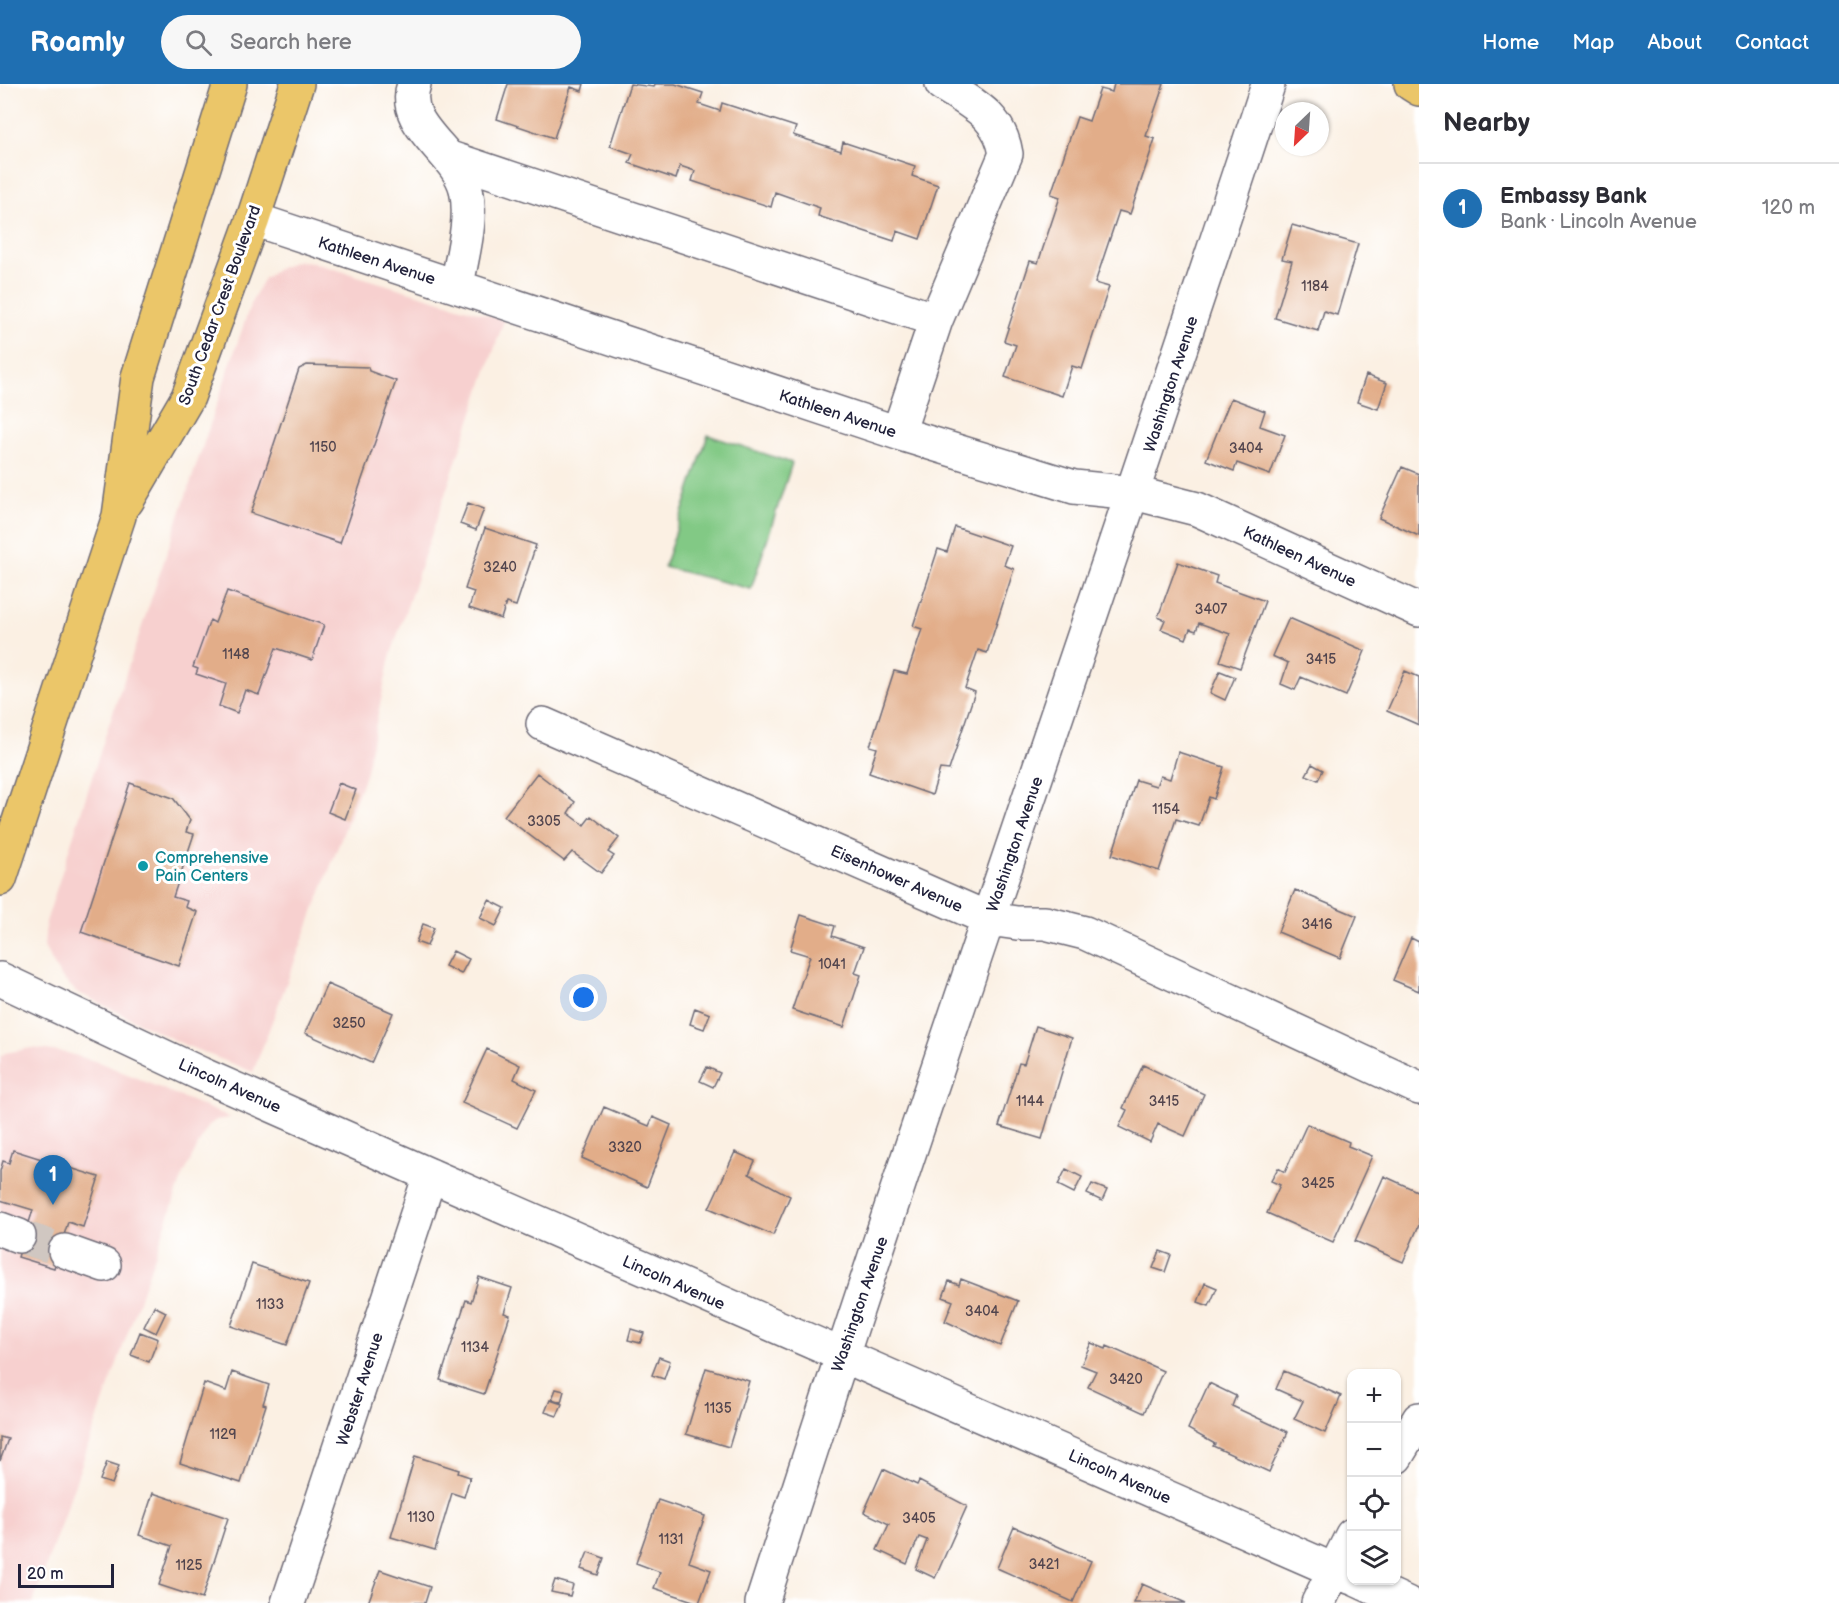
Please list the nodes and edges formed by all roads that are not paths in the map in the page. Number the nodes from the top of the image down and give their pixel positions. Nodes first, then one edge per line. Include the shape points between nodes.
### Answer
1 (230, 84) edge
2 (297, 84) edge
3 (414, 84) edge
4 (942, 84) edge
5 (1411, 84) edge
6 (1268, 85) edge
7 (1419, 89) edge
8 (450, 159) junction
9 (253, 219) junction
10 (457, 286) junction
11 (936, 320) junction
12 (898, 433) junction
13 (1134, 493) junction
14 (119, 516) junction
15 (1419, 610) edge
16 (543, 724) dead end
17 (0, 879) edge
18 (989, 919) junction
19 (0, 979) edge
20 (1419, 1088) edge
21 (430, 1175) junction
22 (65, 1251) tunnel mouth
23 (104, 1265) dead end
24 (842, 1355) junction
25 (1419, 1419) edge
26 (1401, 1449) edge
27 (1347, 1576) edge
28 (1347, 1577) edge
29 (1368, 1585) edge
30 (288, 1603) edge
31 (762, 1603) edge
32 (1318, 1603) edge
33 (1407, 1603) edge

1 - 14 main road, South Cedar Crest Boulevard via 138,377
2 - 9 main road, South Cedar Crest Boulevard
3 - 8 street via 412,109
4 - 11 street via 987,114 1003,136 1006,154
5 - 7 main road
6 - 13 street, Washington Avenue
8 - 10 street via 465,186 468,205
8 - 11 street
9 - 10 street, Kathleen Avenue
9 - 14 main road, South Cedar Crest Boulevard via 188,397
10 - 12 street, Kathleen Avenue
11 - 12 street
12 - 13 street, Kathleen Avenue via 1074,487
13 - 15 street, Kathleen Avenue via 1197,508
13 - 18 street, Washington Avenue
14 - 17 main road, South Cedar Crest Boulevard
16 - 18 street, Eisenhower Avenue
18 - 20 street, Eisenhower Avenue via 1046,923 1085,933
18 - 24 street, Washington Avenue
19 - 21 street, Lincoln Avenue via 201,1074
21 - 24 street, Lincoln Avenue
21 - 30 street, Webster Avenue
22 - 23 street
24 - 27 street, Lincoln Avenue
24 - 31 street, Washington Avenue
25 - 26 street
28 - 32 street
29 - 33 street, Lincoln Avenue

